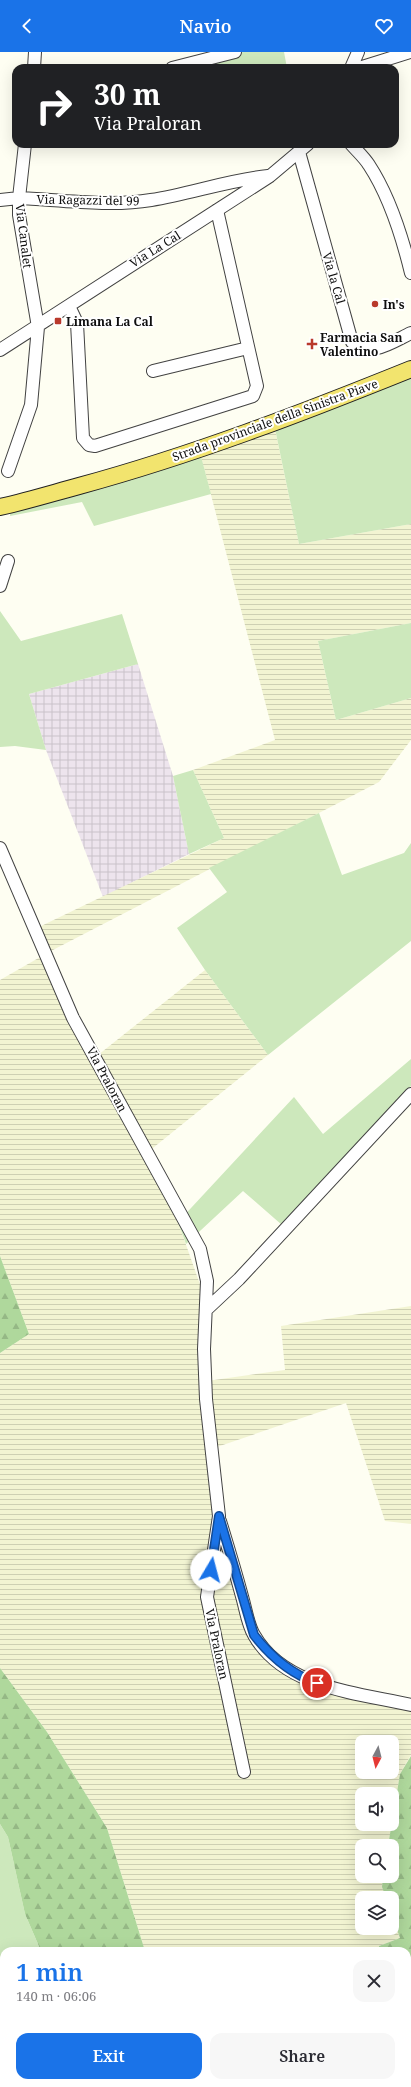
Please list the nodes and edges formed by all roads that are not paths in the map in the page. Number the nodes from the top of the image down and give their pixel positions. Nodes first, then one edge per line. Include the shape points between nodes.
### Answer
1 (35, 52) edge
2 (235, 52) edge
3 (358, 52) edge
4 (410, 52) edge
5 (34, 64) edge
6 (188, 64) edge
7 (353, 64) edge
8 (371, 64) edge
9 (25, 148) edge
10 (303, 148) edge
11 (354, 148) edge
12 (270, 176) junction
13 (19, 198) junction
14 (0, 200) edge
15 (217, 210) junction
16 (411, 273) edge
17 (69, 306) junction
18 (38, 327) junction
19 (411, 333) edge
20 (248, 348) junction
21 (0, 350) edge
22 (411, 368) edge
23 (153, 371) dead end
24 (8, 471) dead end
25 (0, 507) edge
26 (8, 561) dead end
27 (0, 586) edge
28 (0, 848) edge
29 (411, 1094) edge
30 (207, 1309) junction
31 (219, 1516) junction
32 (411, 1705) edge
33 (244, 1772) dead end

1 - 5 street
2 - 6 street
3 - 7 street
4 - 8 street
9 - 13 street, Via Canalet
10 - 12 street, Via La Cal
10 - 19 street, Via la Cal via 352,342 367,350 385,346
11 - 16 street via 369,164 395,217 402,234
12 - 13 street, Via Ragazzi del 99 via 232,181 136,202
12 - 15 street, Via La Cal
13 - 14 street, Via Ragazzi del 99
13 - 18 street, Via Canalet via 20,225
15 - 17 street, Via La Cal
15 - 20 street
17 - 18 street, Via La Cal
17 - 20 street via 77,323 83,438 89,445 95,446 253,396 257,386
18 - 21 street, Via La Cal
18 - 24 street, Via Canalet via 31,405
20 - 23 street
22 - 25 main road, Strada provinciale della Sinistra Piave via 270,425 197,451
26 - 27 street
28 - 30 street, Via Praloran via 73,1018 200,1249 206,1281
29 - 30 street via 239,1279
30 - 31 street, Via Praloran via 204,1349 206,1399
31 - 32 street, Via Praloran via 254,1635 266,1650 284,1666 307,1680 327,1687
31 - 33 street, Via Praloran via 207,1597

